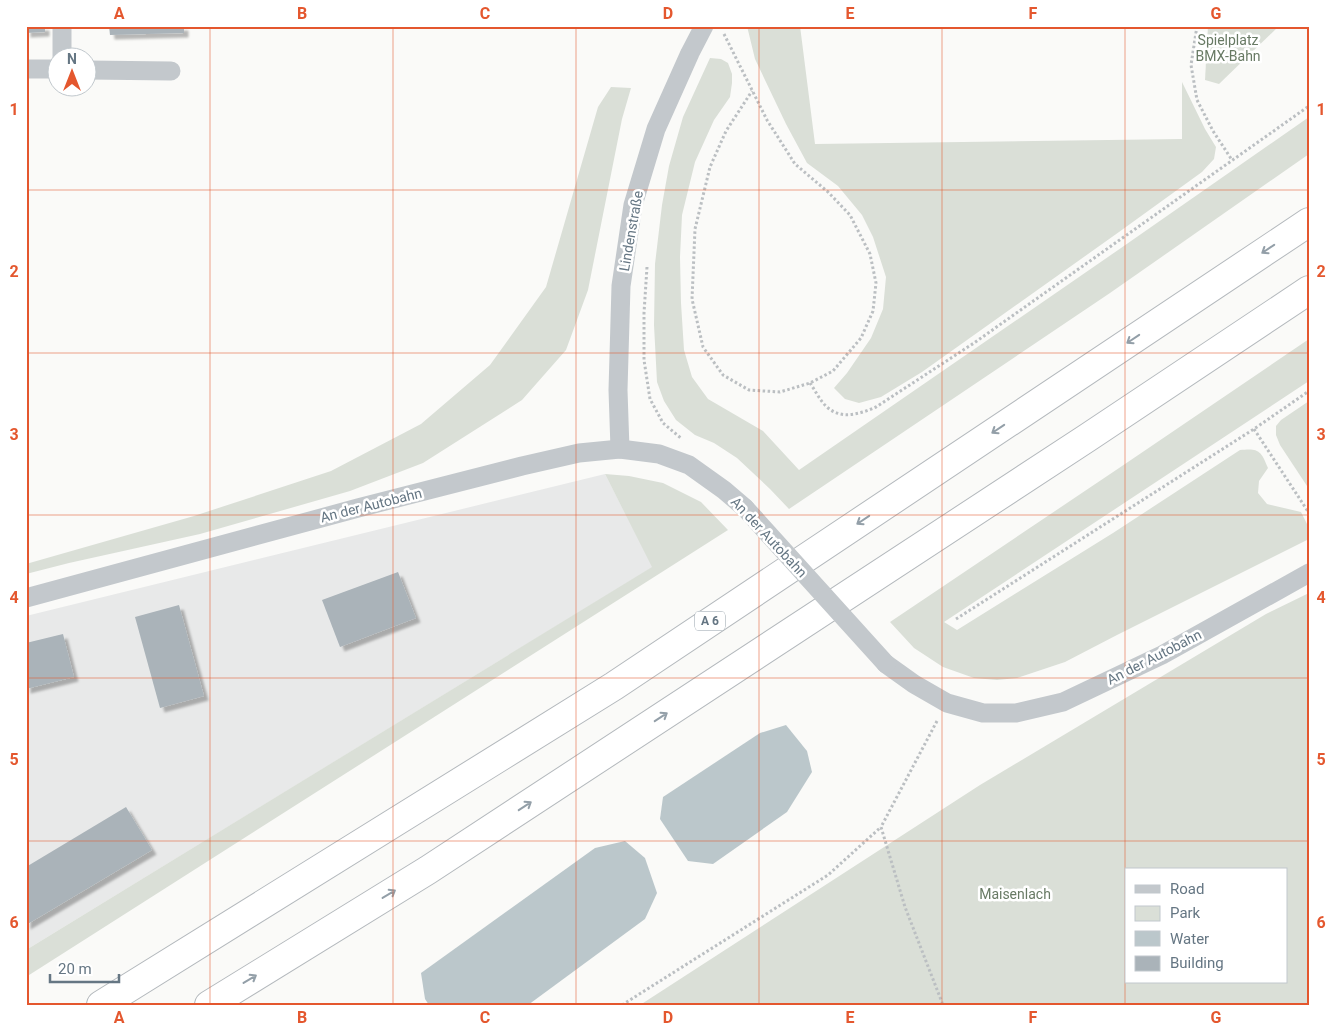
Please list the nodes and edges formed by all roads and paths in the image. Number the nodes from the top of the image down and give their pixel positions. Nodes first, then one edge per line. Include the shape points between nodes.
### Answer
1 (62, 26) edge
2 (704, 26) edge
3 (720, 26) edge
4 (1197, 26) edge
5 (62, 48) edge
6 (26, 69) edge
7 (48, 69) edge
8 (98, 70) edge
9 (171, 71) dead end
10 (752, 91) junction
11 (1309, 106) edge
12 (1232, 160) junction
13 (1309, 222) edge
14 (647, 262) dead end
15 (1309, 290) edge
16 (810, 383) junction
17 (1309, 391) edge
18 (1254, 429) junction
19 (682, 439) dead end
20 (620, 449) junction
21 (1309, 513) edge
22 (1309, 573) edge
23 (26, 598) edge
24 (956, 619) dead end
25 (947, 703) junction
26 (881, 827) junction
27 (101, 1005) edge
28 (209, 1005) edge
29 (622, 1005) edge
30 (943, 1005) edge

1 - 5 street
2 - 20 street, Lindenstraße via 656,129 633,205 621,286
3 - 10 path
4 - 12 path via 1191,65 1197,100
6 - 7 street
8 - 9 street
10 - 16 path via 795,164 850,215 870,254 876,283 873,311 861,338 833,371
10 - 16 path via 726,131 710,167 695,229 692,300 703,346 723,375 749,390 780,392
11 - 12 path
12 - 16 path via 974,343 876,407 860,414 840,415 826,406
13 -> 27 highway, A 6 via 614,686
14 - 19 path via 644,360 650,399 663,423
28 -> 15 highway via 444,860
17 - 18 path
18 - 21 path
18 - 24 path
20 - 23 street, An der Autobahn via 579,453 522,466
20 - 25 street, An der Autobahn, bridge via 659,454 689,465 724,490 745,508 886,664
22 - 25 street, An der Autobahn via 1162,655 1063,702 1016,713 983,713
25 - 26 path
26 - 29 path via 828,875
26 - 30 path via 905,907

